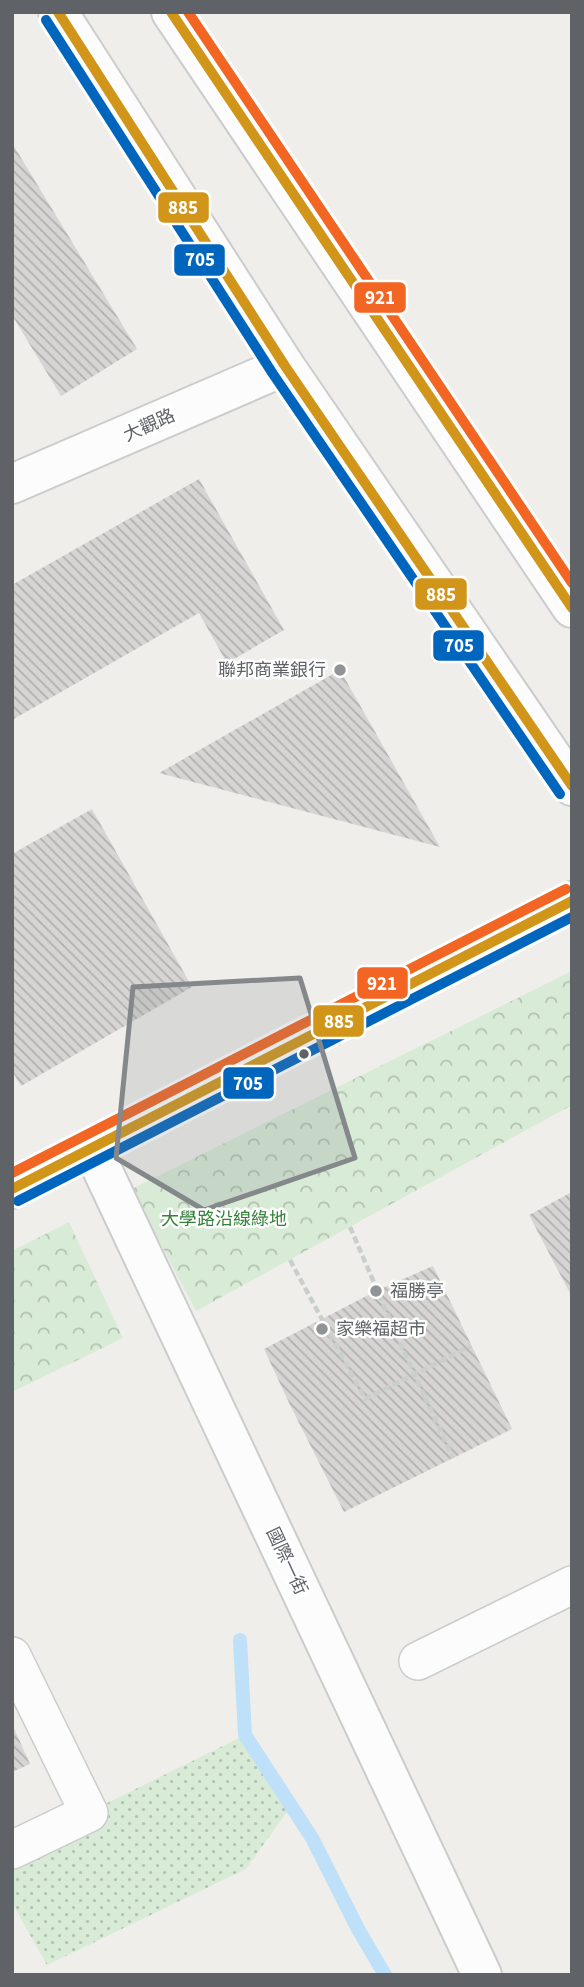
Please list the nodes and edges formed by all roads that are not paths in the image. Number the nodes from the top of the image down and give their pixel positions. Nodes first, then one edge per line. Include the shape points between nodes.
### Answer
1 (58, 12) edge
2 (171, 12) edge
3 (285, 366) junction
4 (12, 484) edge
5 (572, 608) edge
6 (572, 786) edge
7 (572, 901) edge
8 (92, 1148) junction
9 (12, 1189) edge
10 (572, 1585) edge
11 (418, 1661) dead end
12 (19, 1671) edge
13 (12, 1850) edge
14 (482, 1975) edge

1 - 3 street
2 - 5 street
3 - 4 street, 大觀路
3 - 6 street
7 - 8 street
8 - 9 street
8 - 14 street, 國際一街
10 - 11 street
12 - 13 street via 89,1813

